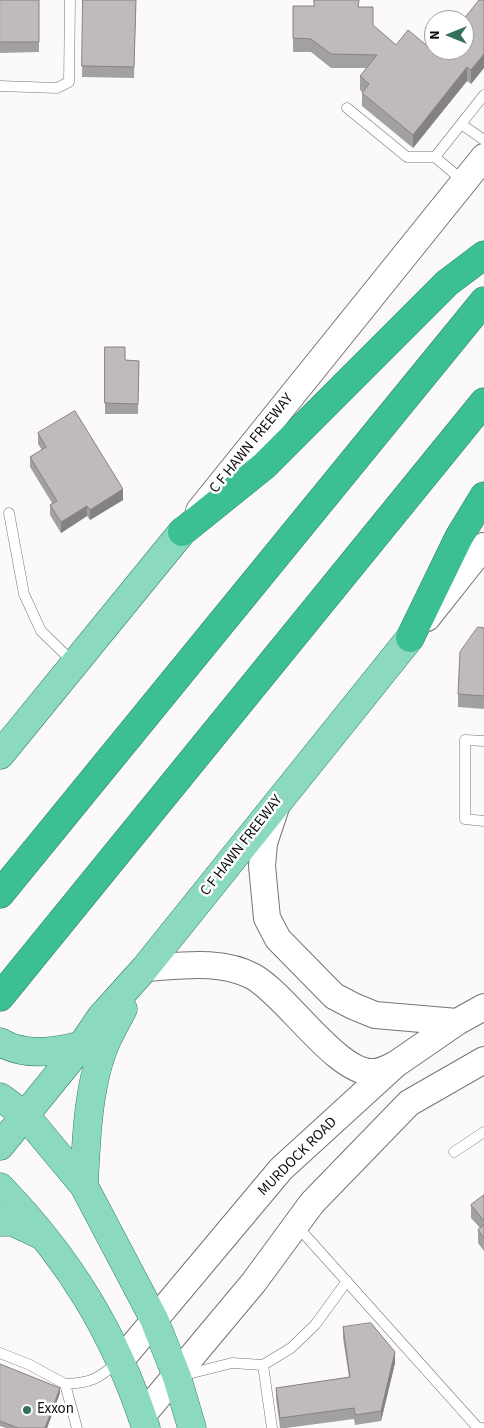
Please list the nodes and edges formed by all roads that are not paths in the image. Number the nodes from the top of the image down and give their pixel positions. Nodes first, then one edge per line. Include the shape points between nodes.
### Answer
1 (70, 0) edge
2 (0, 86) edge
3 (484, 95) edge
4 (347, 108) dead end
5 (461, 124) junction
6 (484, 140) edge
7 (435, 157) junction
8 (484, 157) edge
9 (464, 181) junction
10 (484, 255) edge
11 (484, 301) edge
12 (484, 402) edge
13 (484, 496) edge
14 (9, 513) dead end
15 (182, 532) junction
16 (484, 546) edge
17 (410, 638) junction
18 (75, 663) junction
19 (484, 741) edge
20 (0, 755) edge
21 (279, 799) junction
22 (484, 822) edge
23 (0, 894) edge
24 (145, 968) junction
25 (3, 994) edge
26 (484, 1007) edge
27 (457, 1022) junction
28 (0, 1042) edge
29 (82, 1045) junction
30 (484, 1060) edge
31 (396, 1064) junction
32 (454, 1076) junction
33 (0, 1097) edge
34 (24, 1115) junction
35 (484, 1132) edge
36 (0, 1146) edge
37 (454, 1152) dead end
38 (0, 1186) edge
39 (84, 1186) junction
40 (0, 1222) edge
41 (296, 1225) junction
42 (47, 1237) junction
43 (347, 1281) junction
44 (154, 1319) junction
45 (0, 1353) edge
46 (121, 1360) junction
47 (264, 1365) junction
48 (177, 1377) junction
49 (65, 1384) junction
50 (144, 1422) edge
51 (77, 1428) edge
52 (192, 1428) edge
53 (272, 1428) edge
54 (482, 1428) edge

1 - 2 lane via 69,82 57,88
3 - 5 lane
4 - 7 lane via 407,157
5 - 6 lane
5 - 7 lane
7 - 9 lane
8 - 9 main road, C F HAWN FREEWAY
9 - 15 main road, C F HAWN FREEWAY
10 - 15 highway via 447,282 264,466
11 - 23 highway
12 - 25 highway
13 - 17 highway via 459,537
14 - 18 lane via 24,594 41,631
15 - 18 main road, C F HAWN FREEWAY
16 - 17 main road, C F HAWN FREEWAY
17 - 21 main road, C F HAWN FREEWAY
18 - 20 main road, C F HAWN FREEWAY
19 - 22 lane via 465,740 465,819
21 - 24 main road, C F HAWN FREEWAY
21 - 27 main road via 264,843 262,866 266,918 278,939 334,996 353,1006 375,1015
24 - 29 main road, C F HAWN FREEWAY via 101,1017
24 - 31 main road via 201,964 253,976 285,1001 331,1052 359,1070 375,1072
24 - 39 main road via 106,1041 94,1084
26 - 27 main road, MURDOCK ROAD
27 - 31 main road, MURDOCK ROAD
28 - 29 main road via 8,1047 43,1053
29 - 34 main road, C F HAWN FREEWAY
30 - 32 main road
31 - 32 main road via 416,1077
31 - 44 main road, MURDOCK ROAD via 281,1169
32 - 41 main road via 409,1103 312,1203
33 - 34 main road
34 - 36 main road, C F HAWN FREEWAY
34 - 39 main road
35 - 37 lane
38 - 42 main road
39 - 44 main road
40 - 42 main road via 13,1222
41 - 43 lane
41 - 48 main road
42 - 46 main road via 85,1292
43 - 47 lane via 315,1325 291,1348
43 - 54 lane via 478,1428
44 - 46 main road, MURDOCK ROAD
44 - 48 main road
45 - 49 lane
46 - 49 lane via 102,1377 88,1383
46 - 50 main road
47 - 48 lane via 232,1363
47 - 53 lane
48 - 50 main road
48 - 52 main road
49 - 51 lane

